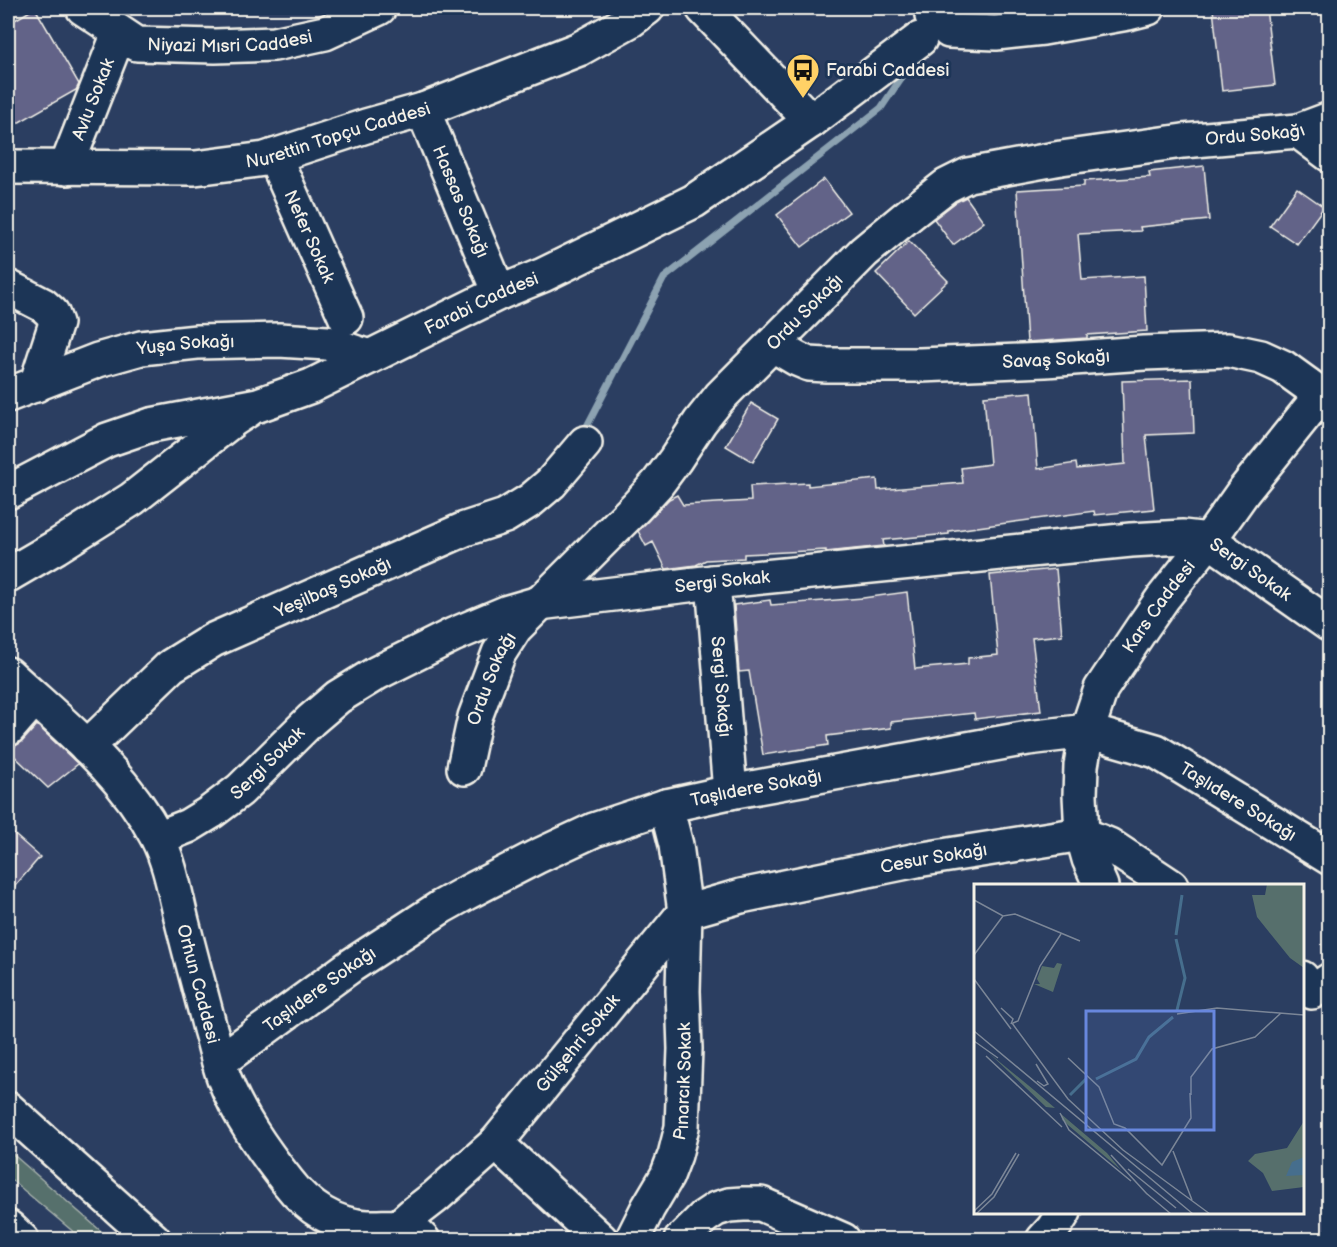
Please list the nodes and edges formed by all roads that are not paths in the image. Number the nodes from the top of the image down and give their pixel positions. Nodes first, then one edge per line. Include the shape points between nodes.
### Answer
1 (380, 8) edge
2 (647, 8) edge
3 (703, 8) edge
4 (1148, 8) edge
5 (106, 18) edge
6 (934, 23) edge
7 (423, 110) junction
8 (1329, 119) edge
9 (811, 121) junction
10 (1298, 131) junction
11 (1329, 155) edge
12 (274, 156) junction
13 (8, 167) edge
14 (66, 168) junction
15 (8, 287) edge
16 (499, 293) junction
17 (346, 318) dead end
18 (773, 345) junction
19 (369, 357) junction
20 (22, 390) edge
21 (1327, 396) edge
22 (258, 405) junction
23 (585, 443) dead end
24 (8, 492) edge
25 (1209, 540) junction
26 (8, 575) edge
27 (713, 582) junction
28 (539, 603) junction
29 (1329, 625) edge
30 (8, 674) edge
31 (34, 699) junction
32 (8, 729) edge
33 (1087, 731) junction
34 (87, 747) junction
35 (464, 768) dead end
36 (730, 792) junction
37 (666, 806) junction
38 (158, 838) junction
39 (1329, 858) edge
40 (1091, 866) edge
41 (1169, 884) edge
42 (685, 912) junction
43 (1329, 980) edge
44 (1304, 981) edge
45 (219, 1062) junction
46 (8, 1110) edge
47 (8, 1134) edge
48 (496, 1143) junction
49 (1048, 1214) edge
50 (1063, 1214) edge
51 (402, 1235) edge
52 (128, 1239) edge
53 (154, 1239) edge
54 (600, 1239) edge
55 (632, 1239) edge
56 (681, 1239) edge
57 (843, 1239) edge
58 (1035, 1239) edge
59 (1043, 1239) edge

1 - 5 street, Niyazi Mısri Caddesi via 325,33 274,44 137,44
2 - 7 street, Nurettin Topçu Caddesi via 579,49
3 - 9 street
4 - 6 street via 996,33
5 - 14 street, Avlu Sokak
6 - 9 street, Farabi Caddesi
7 - 12 street, Nurettin Topçu Caddesi
7 - 16 street, Hassas Sokağı
8 - 10 street, Ordu Sokağı
9 - 16 street, Farabi Caddesi via 694,201
10 - 11 street
10 - 18 street, Ordu Sokağı via 1184,141 968,175 946,186 864,252
12 - 14 street, Nurettin Topçu Caddesi via 195,168
12 - 17 street, Nefer Sokak
13 - 14 street, Nurettin Topçu Caddesi
15 - 20 street via 43,305 56,323
16 - 19 street, Farabi Caddesi
18 - 21 street, Savaş Sokağı via 809,364 826,365 920,365 1228,350 1262,357
18 - 28 street, Ordu Sokağı via 720,397 658,483
19 - 20 street, Yuşa Sokağı via 327,343 279,339 196,342 141,348
19 - 22 street, Farabi Caddesi via 311,386
21 - 25 street, Kars Caddesi via 1243,492
22 - 24 street, Farabi Caddesi via 151,424 108,440
22 - 26 street via 234,419 132,499
23 - 34 street, Yeşilbaş Sokağı via 551,483 505,516 465,529 213,640 171,666
25 - 27 street, Sergi Sokak via 1131,540
25 - 29 street, Sergi Sokak
25 - 33 street, Kars Caddesi via 1101,689
27 - 28 street, Sergi Sokak
27 - 36 street, Sergi Sokağı
28 - 35 street, Ordu Sokağı via 515,628 499,653 475,717
28 - 38 street, Sergi Sokak via 453,635 338,697 240,790 188,826
30 - 31 street, Orhun Caddesi
31 - 32 street
31 - 34 street, Orhun Caddesi
33 - 36 street, Taşlıdere Sokağı via 1028,738
33 - 39 street, Taşlıdere Sokağı via 1156,751
33 - 40 street, Kars Caddesi via 1080,795
34 - 38 street, Orhun Caddesi via 132,797
36 - 37 street, Taşlıdere Sokağı
37 - 42 street
37 - 45 street, Taşlıdere Sokağı via 594,830 441,907 352,965
38 - 45 street, Orhun Caddesi
40 - 41 street via 1109,845
40 - 42 street, Cesur Sokağı via 917,860 741,896
42 - 48 street, Gülşehri Sokak
42 - 55 street, Pınarcık Sokak via 682,1127 667,1176
43 - 44 street via 1312,992
45 - 51 street, Orhun Caddesi via 244,1118 288,1183 305,1201 326,1216 347,1224
46 - 53 street
47 - 52 street
48 - 51 street, Gülşehri Sokak via 435,1197
48 - 54 street
49 - 58 street
50 - 59 street
56 - 57 street via 716,1209 761,1204

